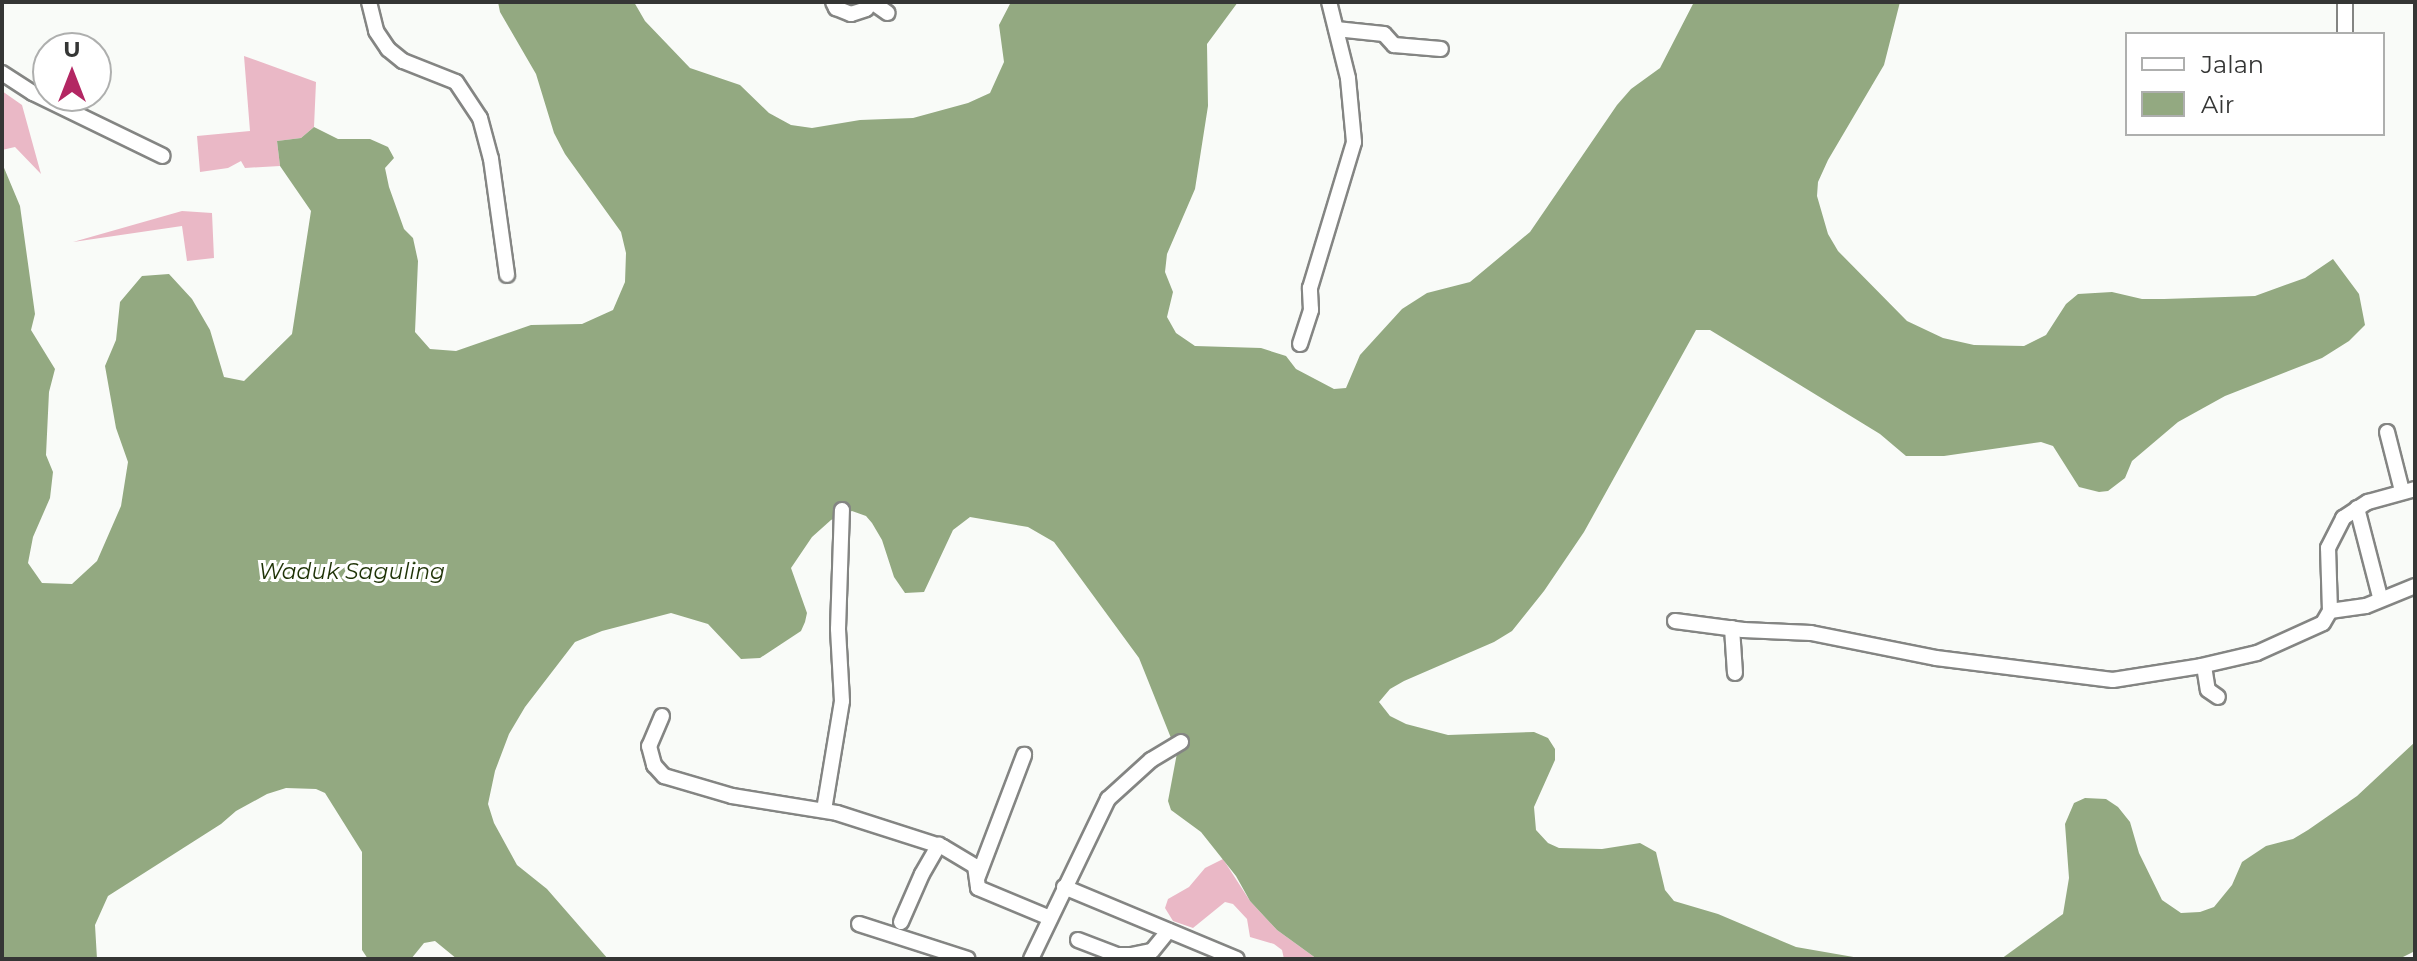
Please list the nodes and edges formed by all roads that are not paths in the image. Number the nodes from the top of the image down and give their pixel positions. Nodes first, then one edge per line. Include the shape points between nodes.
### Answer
1 (369, 2) edge
2 (833, 2) edge
3 (872, 2) edge
4 (1329, 2) edge
5 (2345, 2) edge
6 (888, 13) dead end
7 (1336, 29) junction
8 (2345, 32) edge
9 (1441, 49) dead end
10 (2, 73) edge
11 (163, 156) dead end
12 (507, 275) dead end
13 (1300, 344) dead end
14 (2387, 432) dead end
15 (2408, 490) edge
16 (2357, 508) junction
17 (842, 510) dead end
18 (2415, 586) edge
19 (2380, 597) junction
20 (2330, 611) junction
21 (1675, 621) dead end
22 (1732, 628) junction
23 (2204, 666) junction
24 (1735, 673) dead end
25 (2218, 697) dead end
26 (662, 716) dead end
27 (1181, 742) dead end
28 (1024, 755) dead end
29 (824, 810) junction
30 (939, 845) junction
31 (976, 883) junction
32 (1064, 887) junction
33 (1050, 918) junction
34 (901, 922) dead end
35 (859, 924) dead end
36 (1168, 931) junction
37 (1078, 940) dead end
38 (968, 959) edge
39 (1031, 959) edge
40 (1237, 959) edge

1 - 12 street via 376,31 388,49 403,61 456,82 480,118
2 - 3 street via 851,14
3 - 6 street
4 - 7 street
5 - 8 street
7 - 9 street via 1384,34 1394,45
7 - 13 street via 1348,78 1354,142 1310,288 1311,310
10 - 11 street
14 - 15 street
15 - 16 street
16 - 19 street
16 - 20 street via 2343,518 2328,548
17 - 29 street via 842,701
18 - 19 street
19 - 20 street via 2345,612
20 - 23 street via 2308,632 2257,653
21 - 22 street
22 - 23 street via 1811,633 1936,658 2113,680
22 - 24 street
23 - 25 street via 2208,690
26 - 29 street via 649,746 654,765 664,776 732,796
27 - 32 street via 1112,794
28 - 31 street
29 - 30 street
30 - 31 street via 973,864
30 - 34 street
31 - 33 street
32 - 33 street
32 - 36 street
33 - 39 street
35 - 38 street
36 - 37 street via 1152,951 1131,955
36 - 40 street

